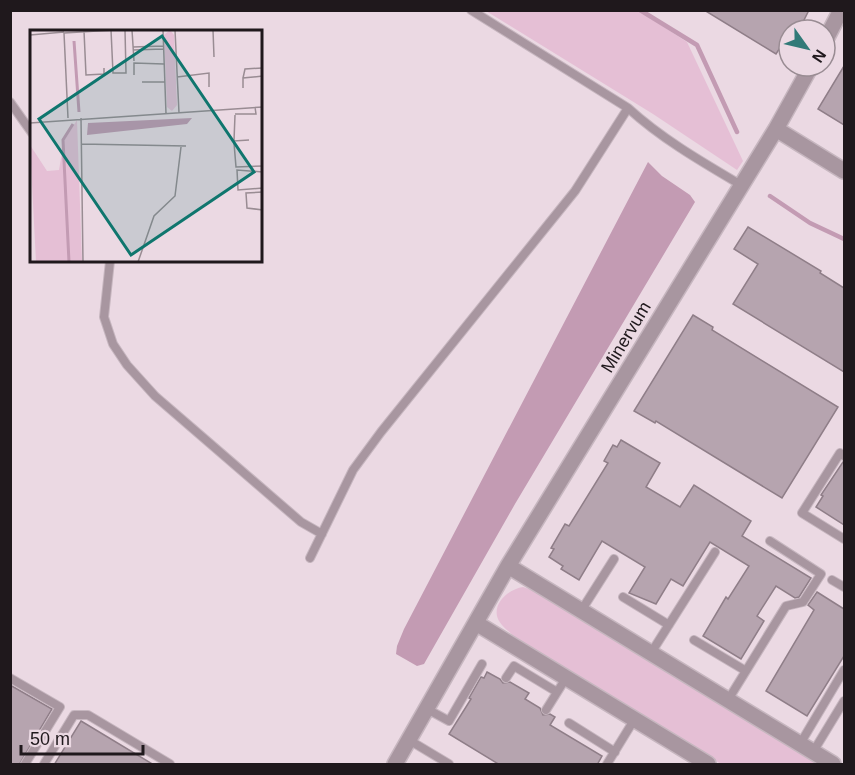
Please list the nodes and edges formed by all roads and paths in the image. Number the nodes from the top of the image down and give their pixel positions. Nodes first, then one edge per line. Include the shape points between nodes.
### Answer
1 (471, 10) edge
2 (805, 78) edge
3 (10, 102) edge
4 (628, 108) junction
5 (776, 129) junction
6 (30, 130) edge
7 (844, 171) edge
8 (741, 185) junction
9 (110, 262) edge
10 (844, 456) edge
11 (322, 534) junction
12 (844, 539) edge
13 (770, 541) dead end
14 (715, 552) dead end
15 (310, 558) dead end
16 (614, 558) dead end
17 (508, 566) junction
18 (832, 580) dead end
19 (844, 587) edge
20 (623, 597) dead end
21 (581, 611) junction
22 (476, 623) junction
23 (669, 625) junction
24 (694, 640) dead end
25 (523, 651) junction
26 (651, 653) junction
27 (482, 664) dead end
28 (514, 666) junction
29 (844, 670) edge
30 (746, 671) junction
31 (10, 678) edge
32 (506, 678) dead end
33 (566, 678) junction
34 (557, 692) junction
35 (728, 700) junction
36 (844, 701) edge
37 (427, 708) junction
38 (546, 710) dead end
39 (634, 720) junction
40 (569, 723) dead end
41 (409, 740) junction
42 (806, 748) junction
43 (615, 752) junction
44 (437, 761) edge
45 (25, 765) edge
46 (44, 765) edge
47 (170, 765) edge
48 (395, 765) edge
49 (449, 765) edge
50 (607, 765) edge
51 (708, 765) edge
52 (833, 765) edge

1 - 4 lane
2 - 5 street, Minervum
3 - 6 lane
4 - 8 lane via 656,132
4 - 11 lane via 575,191 353,470
5 - 7 street
5 - 8 street, Minervum
8 - 17 street, Minervum
9 - 11 lane via 104,317 112,344 127,366 155,396 301,522
10 - 12 lane via 840,453 802,513
11 - 15 lane
13 - 30 lane via 821,574 803,602 786,606
14 - 23 lane
16 - 21 lane
17 - 21 street
17 - 22 street, Minervum
18 - 19 lane
20 - 23 lane
21 - 26 street
22 - 25 street
22 - 37 street, Minervum
23 - 26 lane
24 - 30 lane
25 - 28 lane
25 - 33 street
26 - 35 street
27 - 37 lane via 449,721
28 - 32 lane
28 - 34 lane
29 - 42 lane
30 - 35 lane
31 - 45 lane via 60,707
33 - 34 lane
33 - 39 street
34 - 38 lane
35 - 42 street
36 - 42 lane
37 - 41 street, Minervum
39 - 43 lane
39 - 51 street
40 - 43 lane
41 - 44 lane
41 - 48 street, Minervum
42 - 52 street
43 - 50 lane
44 - 49 lane
46 - 47 lane via 74,715 88,715

